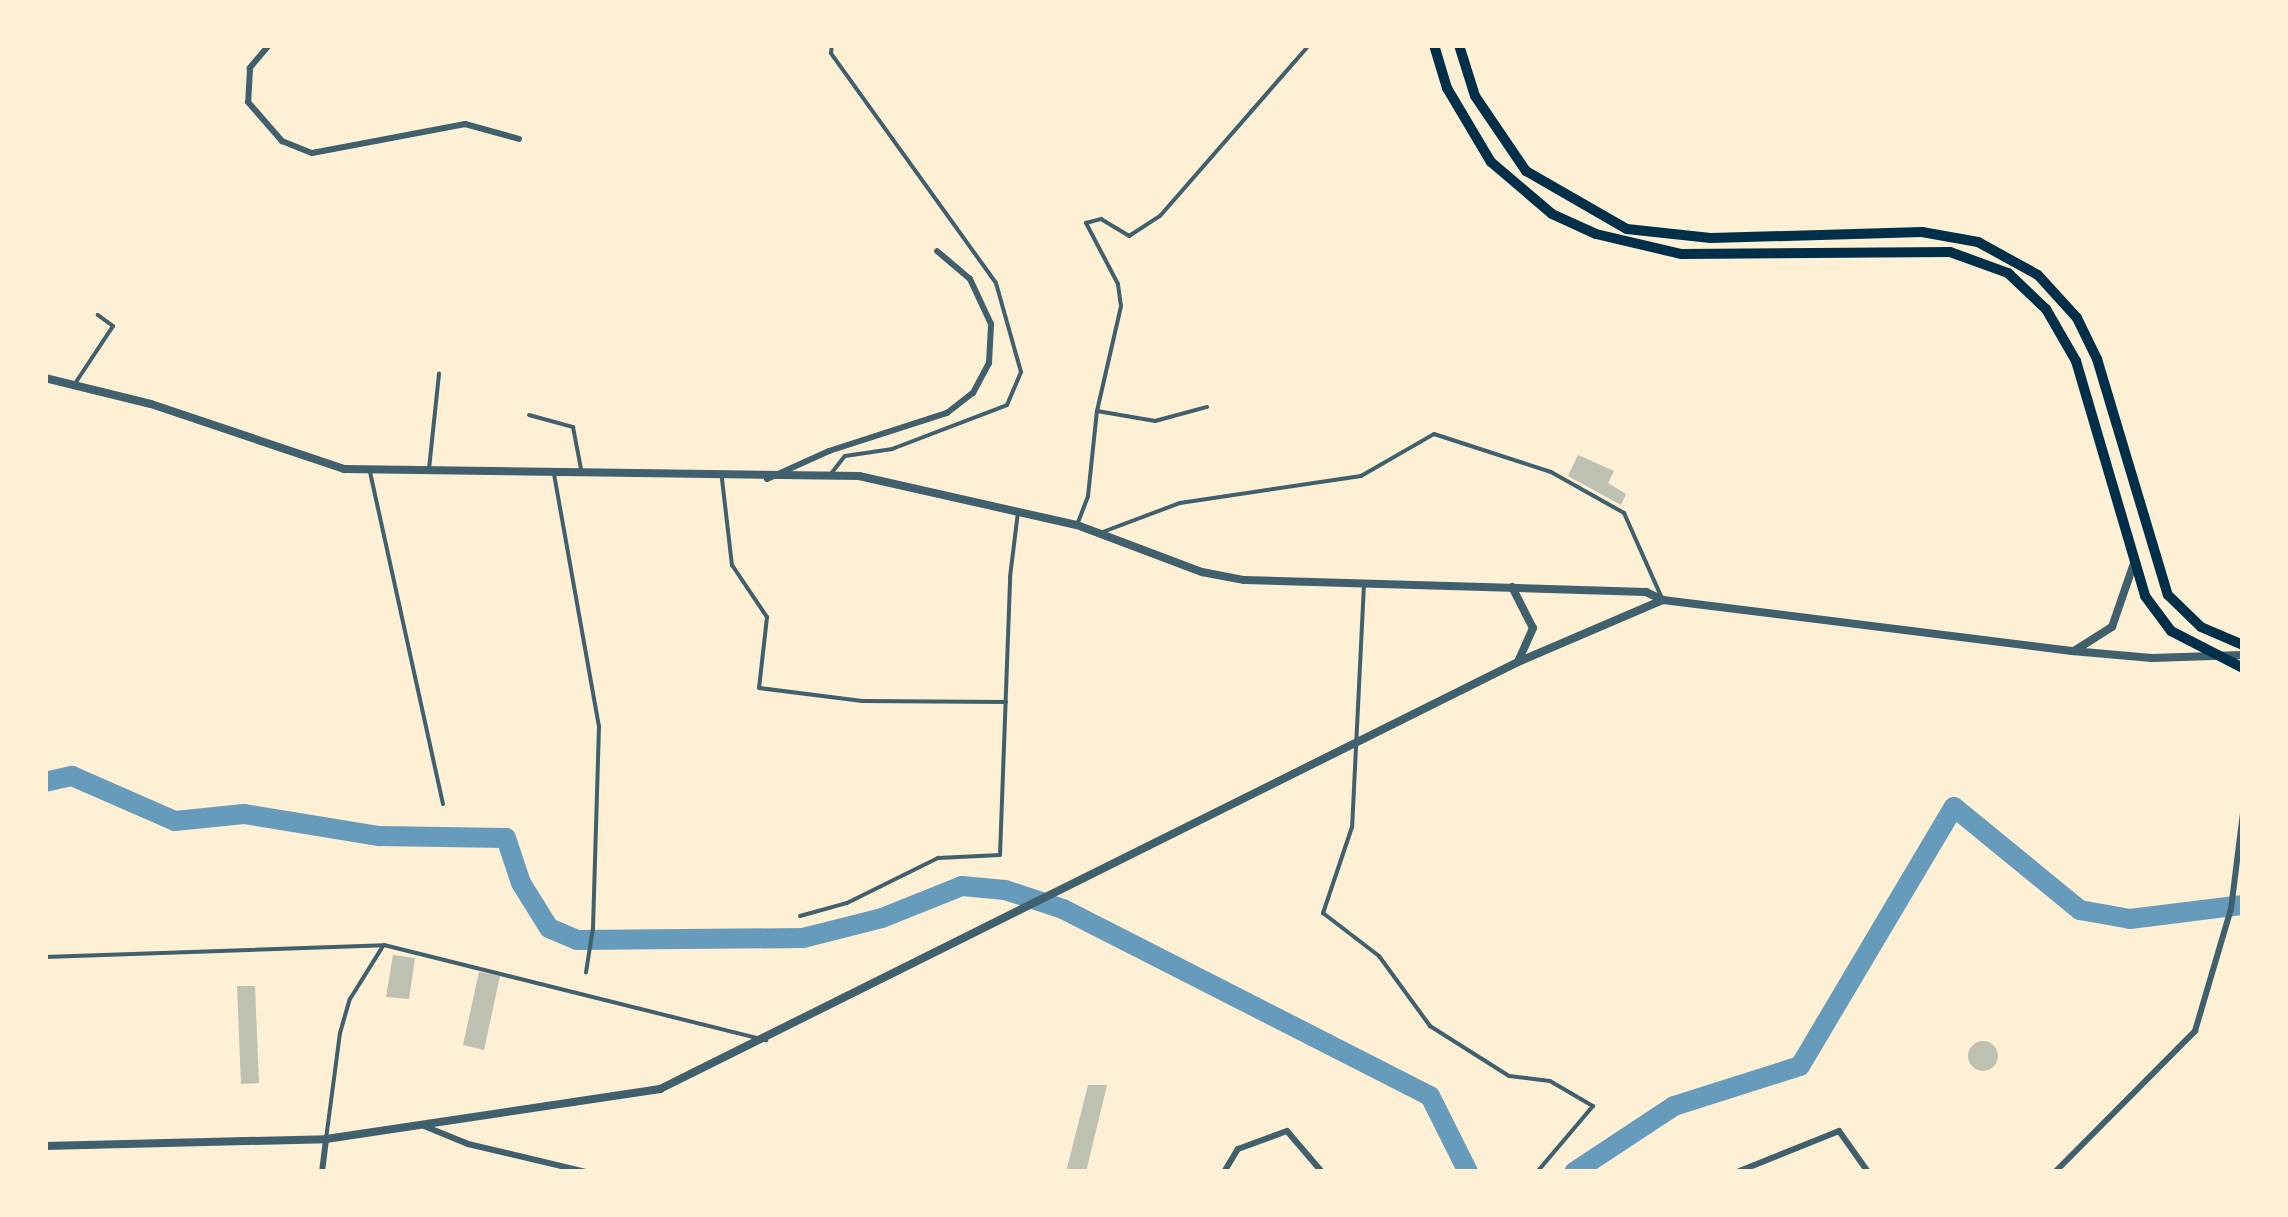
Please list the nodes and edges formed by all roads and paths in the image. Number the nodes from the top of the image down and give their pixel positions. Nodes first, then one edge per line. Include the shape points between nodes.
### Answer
1 (269, 45) edge
2 (832, 45) edge
3 (1310, 45) edge
4 (1434, 45) edge
5 (1459, 45) edge
6 (519, 139) dead end
7 (937, 251) dead end
8 (98, 315) dead end
9 (2094, 351) junction
10 (2076, 361) junction
11 (439, 374) dead end
12 (45, 378) edge
13 (73, 386) junction
14 (1207, 407) dead end
15 (1097, 411) junction
16 (529, 415) dead end
17 (553, 469) junction
18 (580, 471) junction
19 (370, 472) junction
20 (428, 472) junction
21 (829, 476) junction
22 (722, 479) junction
23 (767, 479) junction
24 (1018, 512) junction
25 (1077, 525) junction
26 (1100, 533) junction
27 (2133, 566) junction
28 (1364, 584) junction
29 (1512, 587) junction
30 (1663, 600) junction
31 (2243, 646) edge
32 (2072, 651) junction
33 (2206, 655) junction
34 (2243, 655) edge
35 (1518, 662) junction
36 (2243, 668) edge
37 (1006, 702) junction
38 (1357, 744) junction
39 (442, 804) dead end
40 (2243, 812) edge
41 (800, 916) dead end
42 (384, 944) junction
43 (45, 956) edge
44 (586, 972) dead end
45 (766, 1040) junction
46 (424, 1126) junction
47 (326, 1139) junction
48 (45, 1146) edge
49 (322, 1172) edge
50 (586, 1172) edge
51 (1224, 1172) edge
52 (1322, 1172) edge
53 (1537, 1172) edge
54 (1736, 1172) edge
55 (1868, 1172) edge
56 (2055, 1172) edge

1 - 6 street via 250,68 248,102 282,141 312,153 465,124
2 - 21 lane via 831,54 996,283 1021,372 1008,405 892,449 845,456
3 - 15 lane via 1160,216 1129,236 1100,219 1086,223 1118,284 1121,306
4 - 10 main road via 1447,88 1491,162 1569,222 1682,254 1950,252 2008,273 2046,309
5 - 9 main road via 1475,96 1526,171 1627,229 1922,232 1978,242 2006,253 2062,297
7 - 23 street via 970,279 991,324 989,363 973,393 947,414 829,451
8 - 13 lane via 112,326
9 - 10 main road
9 - 31 main road via 2168,595 2201,627
10 - 27 main road
11 - 20 lane
12 - 13 street
13 - 19 street via 151,404 311,462
14 - 15 lane via 1155,421
15 - 25 lane via 1088,496
16 - 18 lane via 572,427 579,436
17 - 18 street
17 - 20 street
17 - 44 lane via 599,726 594,928
18 - 22 street
19 - 20 street
19 - 39 lane
21 - 23 street
21 - 24 street via 860,476
22 - 23 street
22 - 37 lane via 732,565 767,617 759,688 862,701
24 - 25 street
24 - 37 lane
25 - 26 street
26 - 28 street via 1202,572
26 - 30 lane via 1180,503 1360,476 1434,434 1551,472 1624,512
27 - 32 street via 2112,628
27 - 33 main road via 2160,619
28 - 29 street
28 - 38 lane
29 - 30 street via 1646,592
29 - 35 street via 1533,628
30 - 32 street
30 - 35 street
32 - 33 street
33 - 34 street
33 - 36 main road
35 - 38 street
37 - 41 lane via 1000,855 938,858 848,903
38 - 45 street
38 - 53 lane via 1352,827 1323,913 1378,956 1430,1026 1509,1076 1550,1081 1593,1106
40 - 56 street via 2231,909 2195,1031
42 - 43 lane
42 - 45 lane
42 - 47 lane via 350,999
45 - 46 street via 660,1089
46 - 47 street
46 - 50 street via 468,1144
47 - 48 street
47 - 49 street
51 - 52 street via 1238,1149 1287,1131
54 - 55 street via 1839,1131

